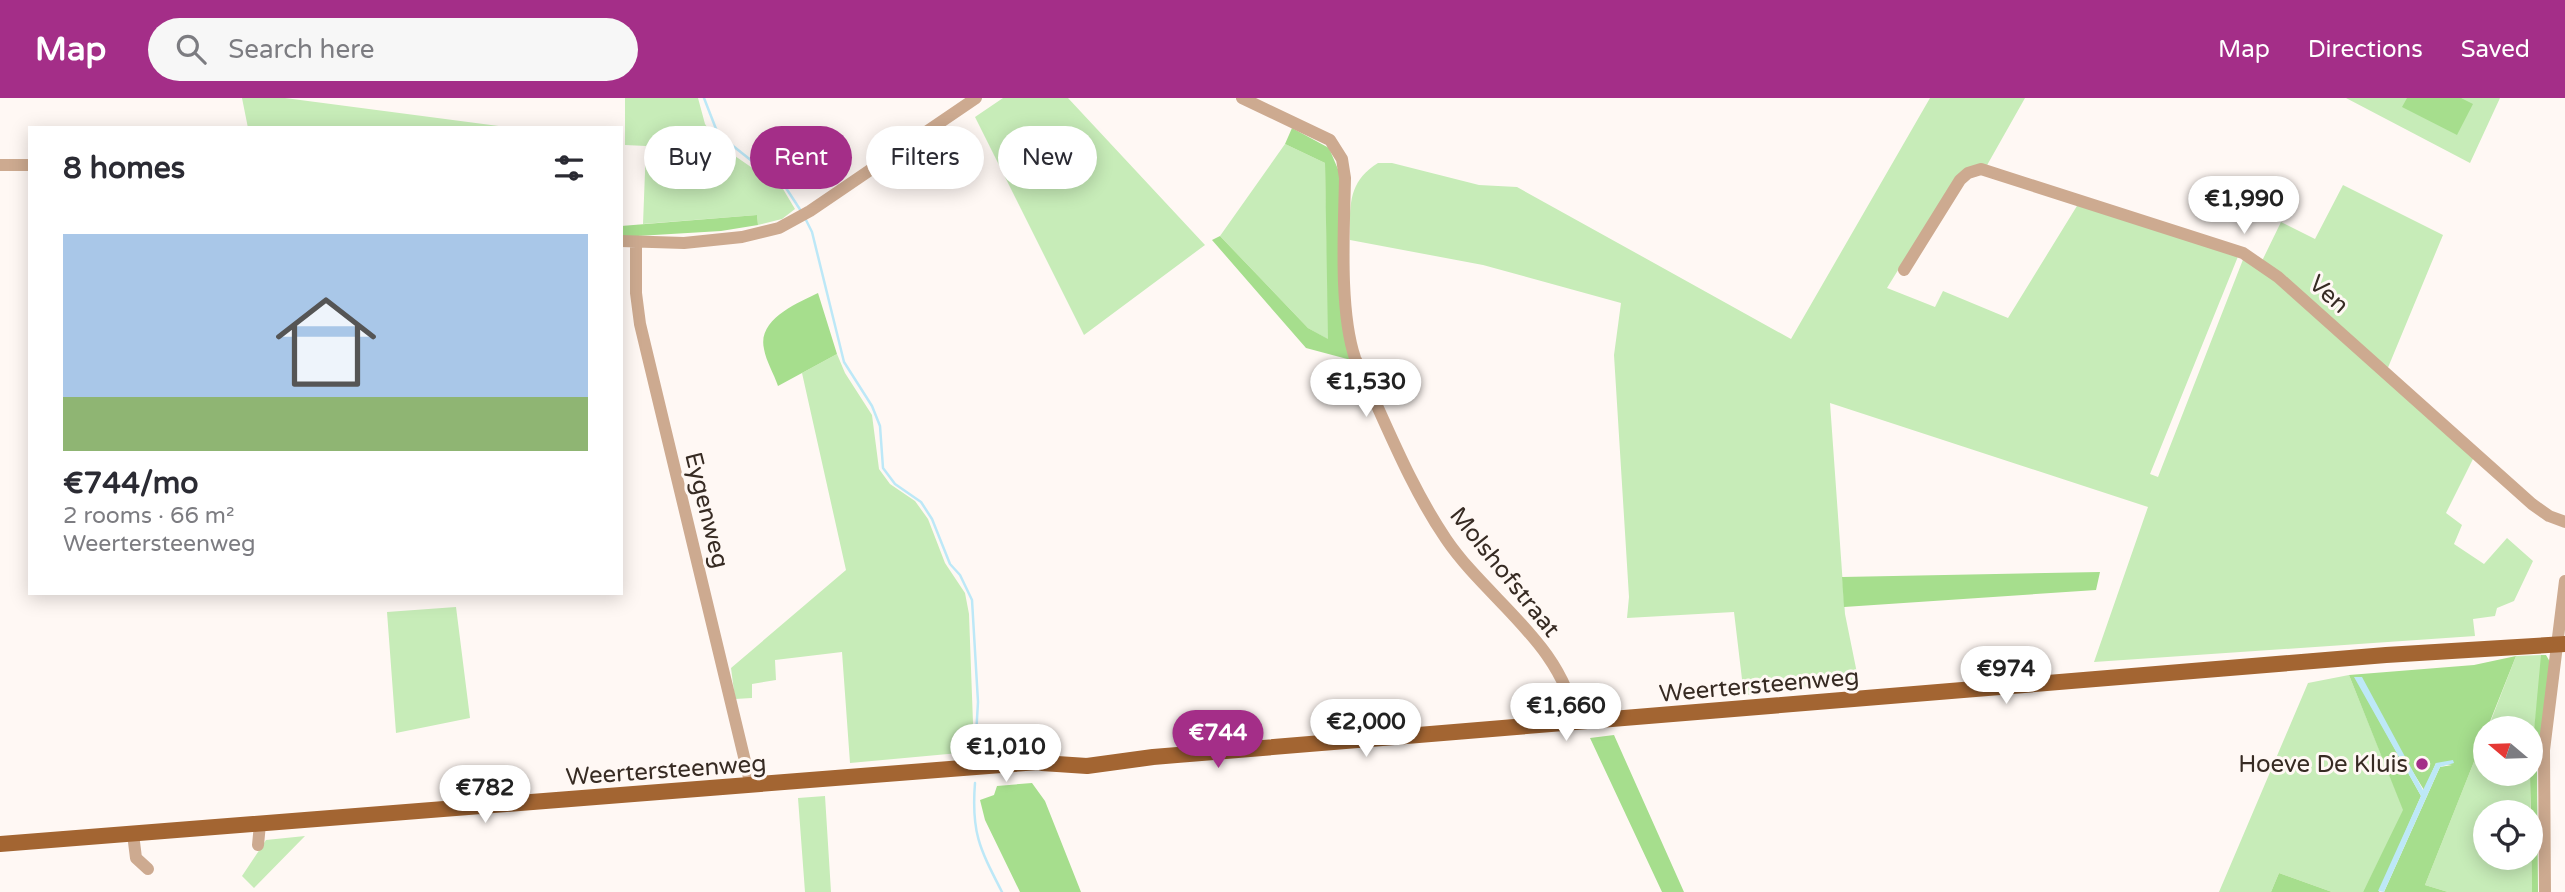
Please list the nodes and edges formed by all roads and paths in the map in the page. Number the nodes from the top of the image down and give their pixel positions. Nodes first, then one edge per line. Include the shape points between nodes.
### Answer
1 (976, 98) edge
2 (1242, 98) edge
3 (0, 165) edge
4 (28, 165) edge
5 (623, 241) edge
6 (636, 242) junction
7 (1904, 270) dead end
8 (2565, 522) edge
9 (2565, 581) edge
10 (2560, 645) edge
11 (1576, 724) junction
12 (751, 786) junction
13 (260, 824) junction
14 (133, 834) junction
15 (0, 844) edge
16 (258, 845) dead end
17 (148, 869) dead end
18 (2546, 892) edge

1 - 6 street via 779,228 696,242
2 - 11 street, Molshofstraat via 1330,141 1342,159 1346,316 1355,358 1429,513 1448,542 1540,644 1569,698
3 - 4 street
5 - 6 street
6 - 12 street, Eygenweg via 640,324
7 - 8 street, Ven via 1960,180 1981,169 2243,253 2278,277 2532,504
9 - 10 street
10 - 11 main road, Weertersteenweg
10 - 18 street via 2544,750
11 - 12 main road, Weertersteenweg via 1087,766 1042,763
12 - 13 main road, Weertersteenweg
13 - 14 main road, Weertersteenweg
13 - 16 street
14 - 15 main road, Weertersteenweg
14 - 17 street via 136,858

